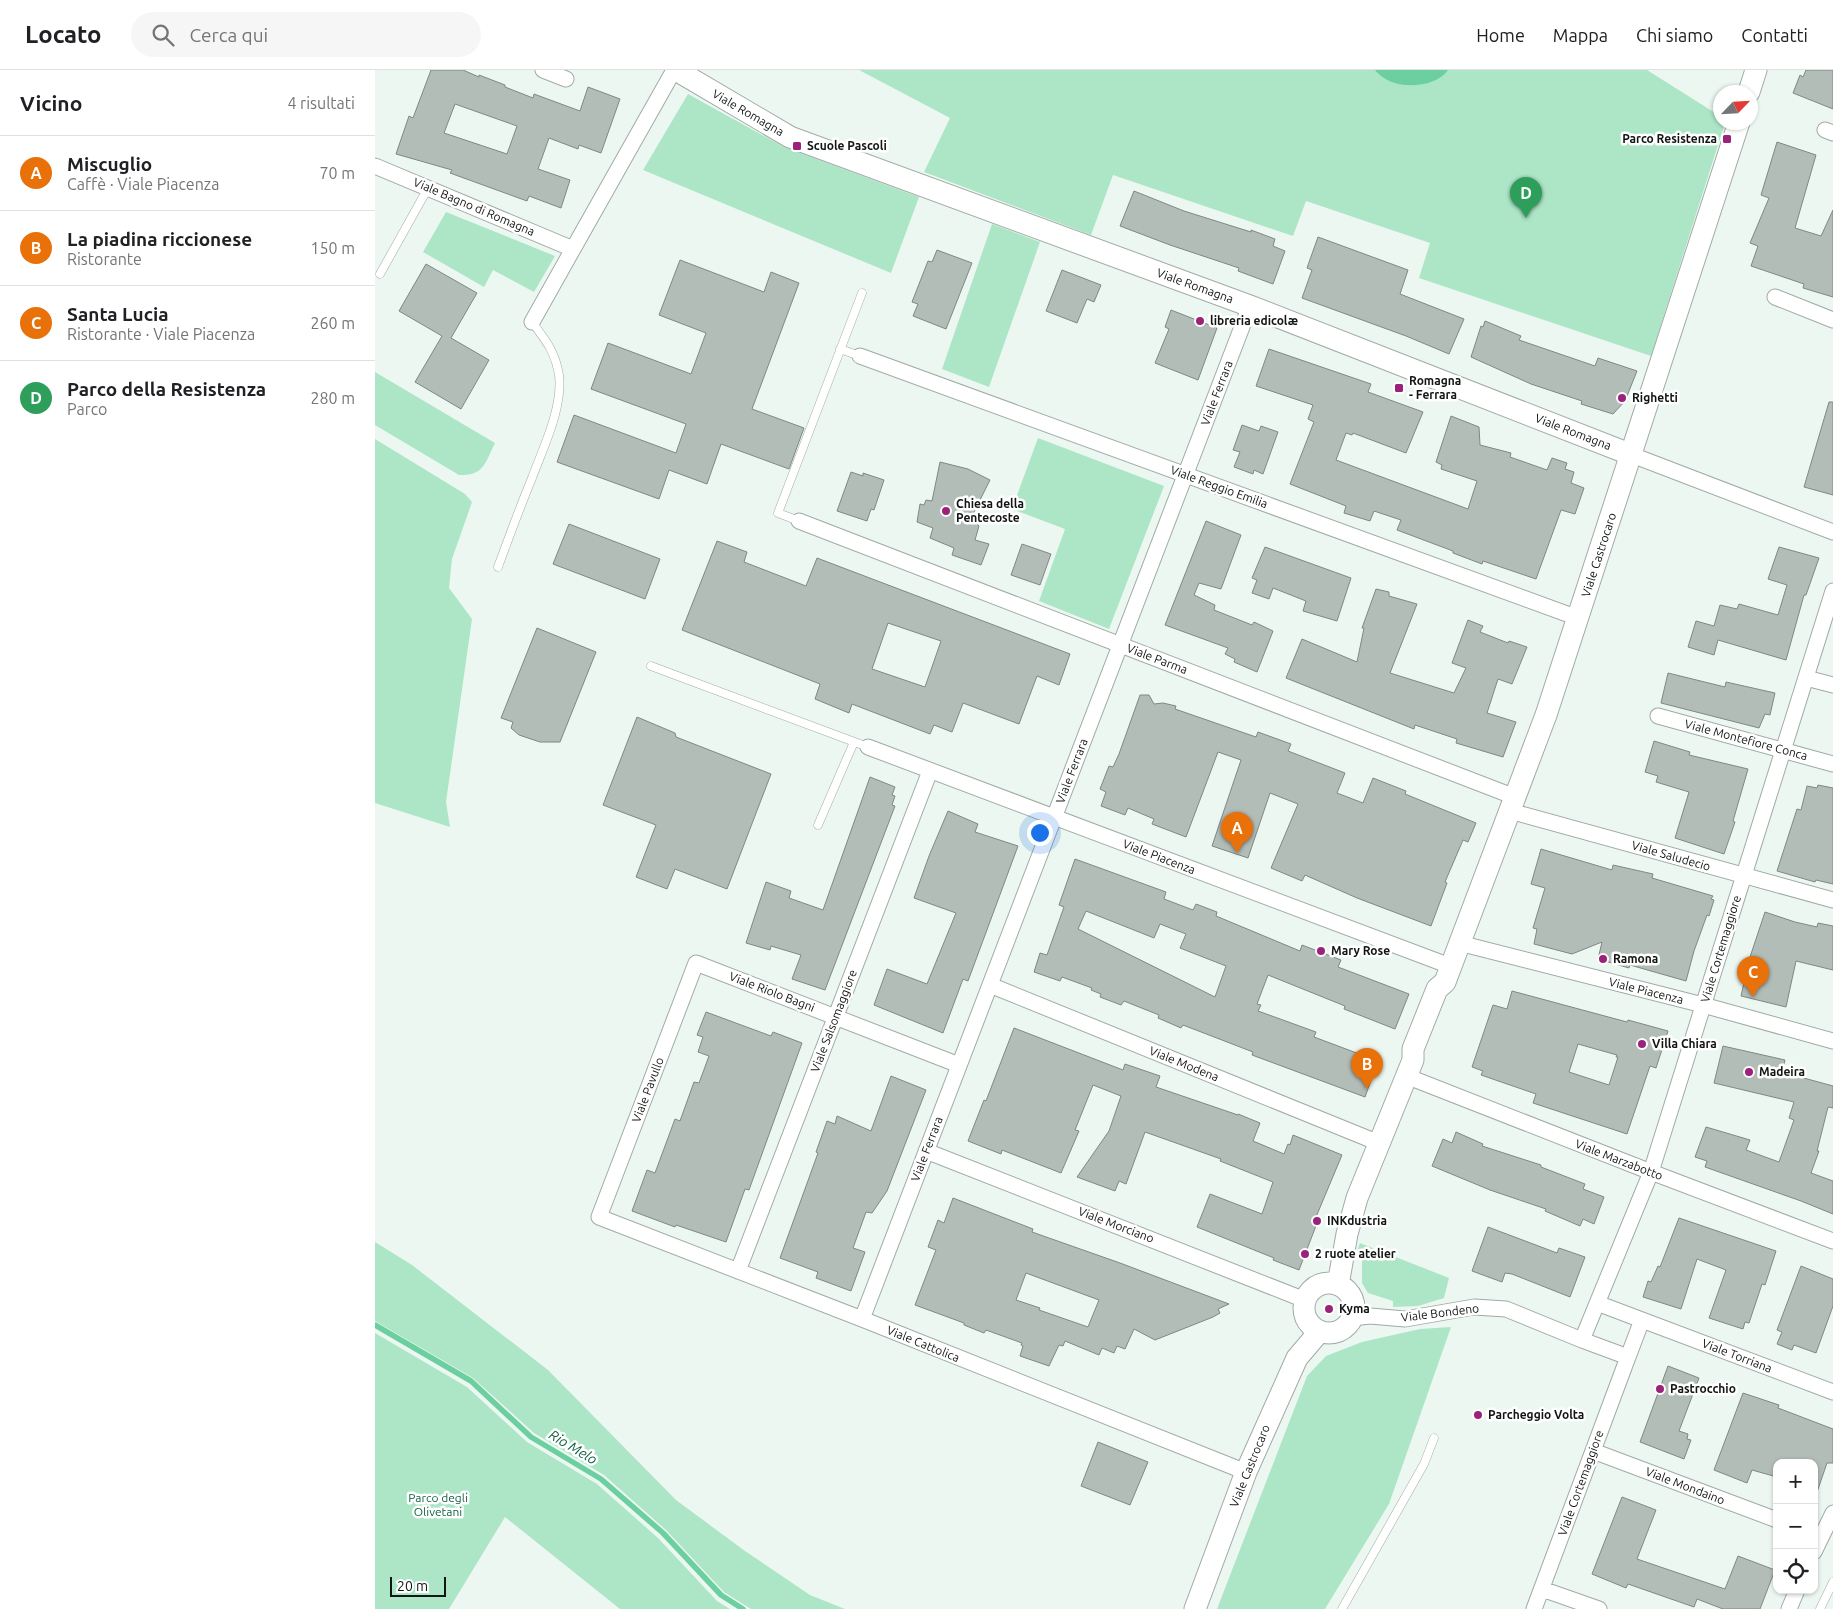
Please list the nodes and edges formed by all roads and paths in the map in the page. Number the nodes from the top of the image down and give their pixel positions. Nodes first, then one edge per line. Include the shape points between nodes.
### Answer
1 (543, 70) edge
2 (675, 70) edge
3 (1756, 70) edge
4 (566, 79) dead end
5 (1751, 85) edge
6 (1736, 130) edge
7 (375, 166) edge
8 (428, 188) junction
9 (573, 249) junction
10 (380, 274) dead end
11 (862, 293) dead end
12 (1775, 297) dead end
13 (1249, 306) junction
14 (1833, 320) edge
15 (532, 322) joint
16 (840, 349) junction
17 (860, 356) joint
18 (1632, 455) junction
19 (1185, 475) junction
20 (799, 521) joint
21 (1833, 532) edge
22 (498, 567) dead end
23 (1833, 590) edge
24 (1578, 618) junction
25 (1120, 645) junction
26 (651, 666) dead end
27 (1806, 678) junction
28 (1833, 685) edge
29 (1658, 716) dead end
30 (861, 745) junction
31 (1783, 750) junction
32 (1833, 764) edge
33 (929, 770) junction
34 (1512, 804) junction
35 (1054, 817) junction
36 (818, 825) dead end
37 (1744, 876) junction
38 (1833, 900) edge
39 (1459, 943) junction
40 (696, 963) joint
41 (1447, 974) junction
42 (990, 985) junction
43 (1703, 1005) junction
44 (835, 1017) junction
45 (1833, 1041) edge
46 (959, 1065) junction
47 (1409, 1068) junction
48 (1379, 1142) junction
49 (926, 1151) junction
50 (1651, 1172) junction
51 (599, 1217) joint
52 (1833, 1240) edge
53 (738, 1271) junction
54 (1338, 1285) junction
55 (1305, 1300) junction
56 (1597, 1303) junction
57 (1352, 1318) junction
58 (862, 1319) junction
59 (1642, 1320) junction
60 (1320, 1332) junction
61 (1582, 1340) junction
62 (1628, 1357) junction
63 (1833, 1392) edge
64 (1434, 1438) dead end
65 (1593, 1451) junction
66 (1246, 1472) junction
67 (1833, 1512) edge
68 (1773, 1518) edge
69 (1818, 1536) edge
70 (1833, 1582) edge
71 (1542, 1589) junction
72 (1795, 1594) edge
73 (1195, 1609) edge
74 (1343, 1609) edge
75 (1534, 1609) edge
76 (1599, 1609) edge
77 (1789, 1609) edge
78 (1820, 1609) edge

1 - 4 street
2 - 9 street
2 - 13 street, Viale Romagna via 701,81 792,134
3 - 5 street
6 - 18 street, Viale Castrocaro
7 - 8 street, Viale Bagno di Romagna
8 - 9 street, Viale Bagno di Romagna
8 - 10 lane
9 - 15 street
11 - 16 lane
12 - 14 street
13 - 18 street, Viale Romagna
13 - 19 street, Viale Ferrara
15 - 22 lane via 550,346 556,361 559,391 553,422
16 - 17 lane
16 - 20 lane via 778,513
17 - 19 street, Viale Reggio Emilia
18 - 21 street, Viale Romagna
18 - 24 street, Viale Castrocaro
19 - 24 street, Viale Reggio Emilia
19 - 25 street, Viale Ferrara
20 - 25 street, Viale Parma
23 - 27 street, Viale Cortemaggiore
24 - 34 street, Viale Castrocaro
25 - 34 street, Viale Parma
25 - 35 street, Viale Ferrara
26 - 30 lane
27 - 28 street
27 - 31 street, Viale Cortemaggiore
29 - 31 street, Viale Montefiore Conca
30 - 33 street, Viale Piacenza
30 - 36 lane
31 - 32 street, Viale Montefiore Conca
31 - 37 street, Viale Cortemaggiore
33 - 35 street, Viale Piacenza
33 - 44 street, Viale Salsomaggiore
34 - 37 street, Viale Saludecio
34 - 39 street, Viale Castrocaro
35 - 41 street, Viale Piacenza
35 - 42 street, Viale Ferrara
37 - 38 street, Viale Saludecio
37 - 43 street, Viale Cortemaggiore
39 - 41 street, Viale Castrocaro
39 - 43 street, Viale Piacenza
40 - 44 street, Viale Riolo Bagni
40 - 51 street, Viale Pavullo
41 - 47 street, Viale Castrocaro via 1446,993 1423,1052
42 - 46 street, Viale Ferrara
42 - 48 street, Viale Modena
43 - 45 street, Viale Piacenza
43 - 50 street, Viale Cortemaggiore
44 - 46 street, Viale Riolo Bagni
44 - 53 street, Viale Salsomaggiore
46 - 49 street, Viale Ferrara
47 - 48 street, Viale Castrocaro
47 - 50 street, Viale Marzabotto
48 - 54 street, Viale Castrocaro via 1357,1198
49 - 55 street, Viale Morciano
49 - 58 street, Viale Ferrara
50 - 52 street, Viale Marzabotto
50 - 56 street, Viale Cortemaggiore
51 - 53 street, Viale Cattolica
53 - 58 street, Viale Cattolica
54 - 55 street via 1315,1288
54 - 57 street via 1350,1295 1354,1310
55 - 60 street via 1305,1315 1313,1328
56 - 59 street
56 - 61 street, Viale Cortemaggiore
57 - 60 street via 1342,1329
57 - 61 street, Viale Bondeno via 1405,1319 1474,1307 1506,1309
58 - 66 street, Viale Cattolica
59 - 62 street, Viale Cortemaggiore
59 - 63 street, Viale Torriana
60 - 66 street, Viale Castrocaro via 1297,1358
61 - 62 street
62 - 65 street, Viale Cortemaggiore
64 - 74 lane via 1425,1464
65 - 68 street, Viale Mondaino
65 - 71 street, Viale Cortemaggiore
66 - 73 street, Viale Castrocaro
67 - 69 street
70 - 78 lane
71 - 75 street, Viale Cortemaggiore
71 - 76 street
72 - 77 street

